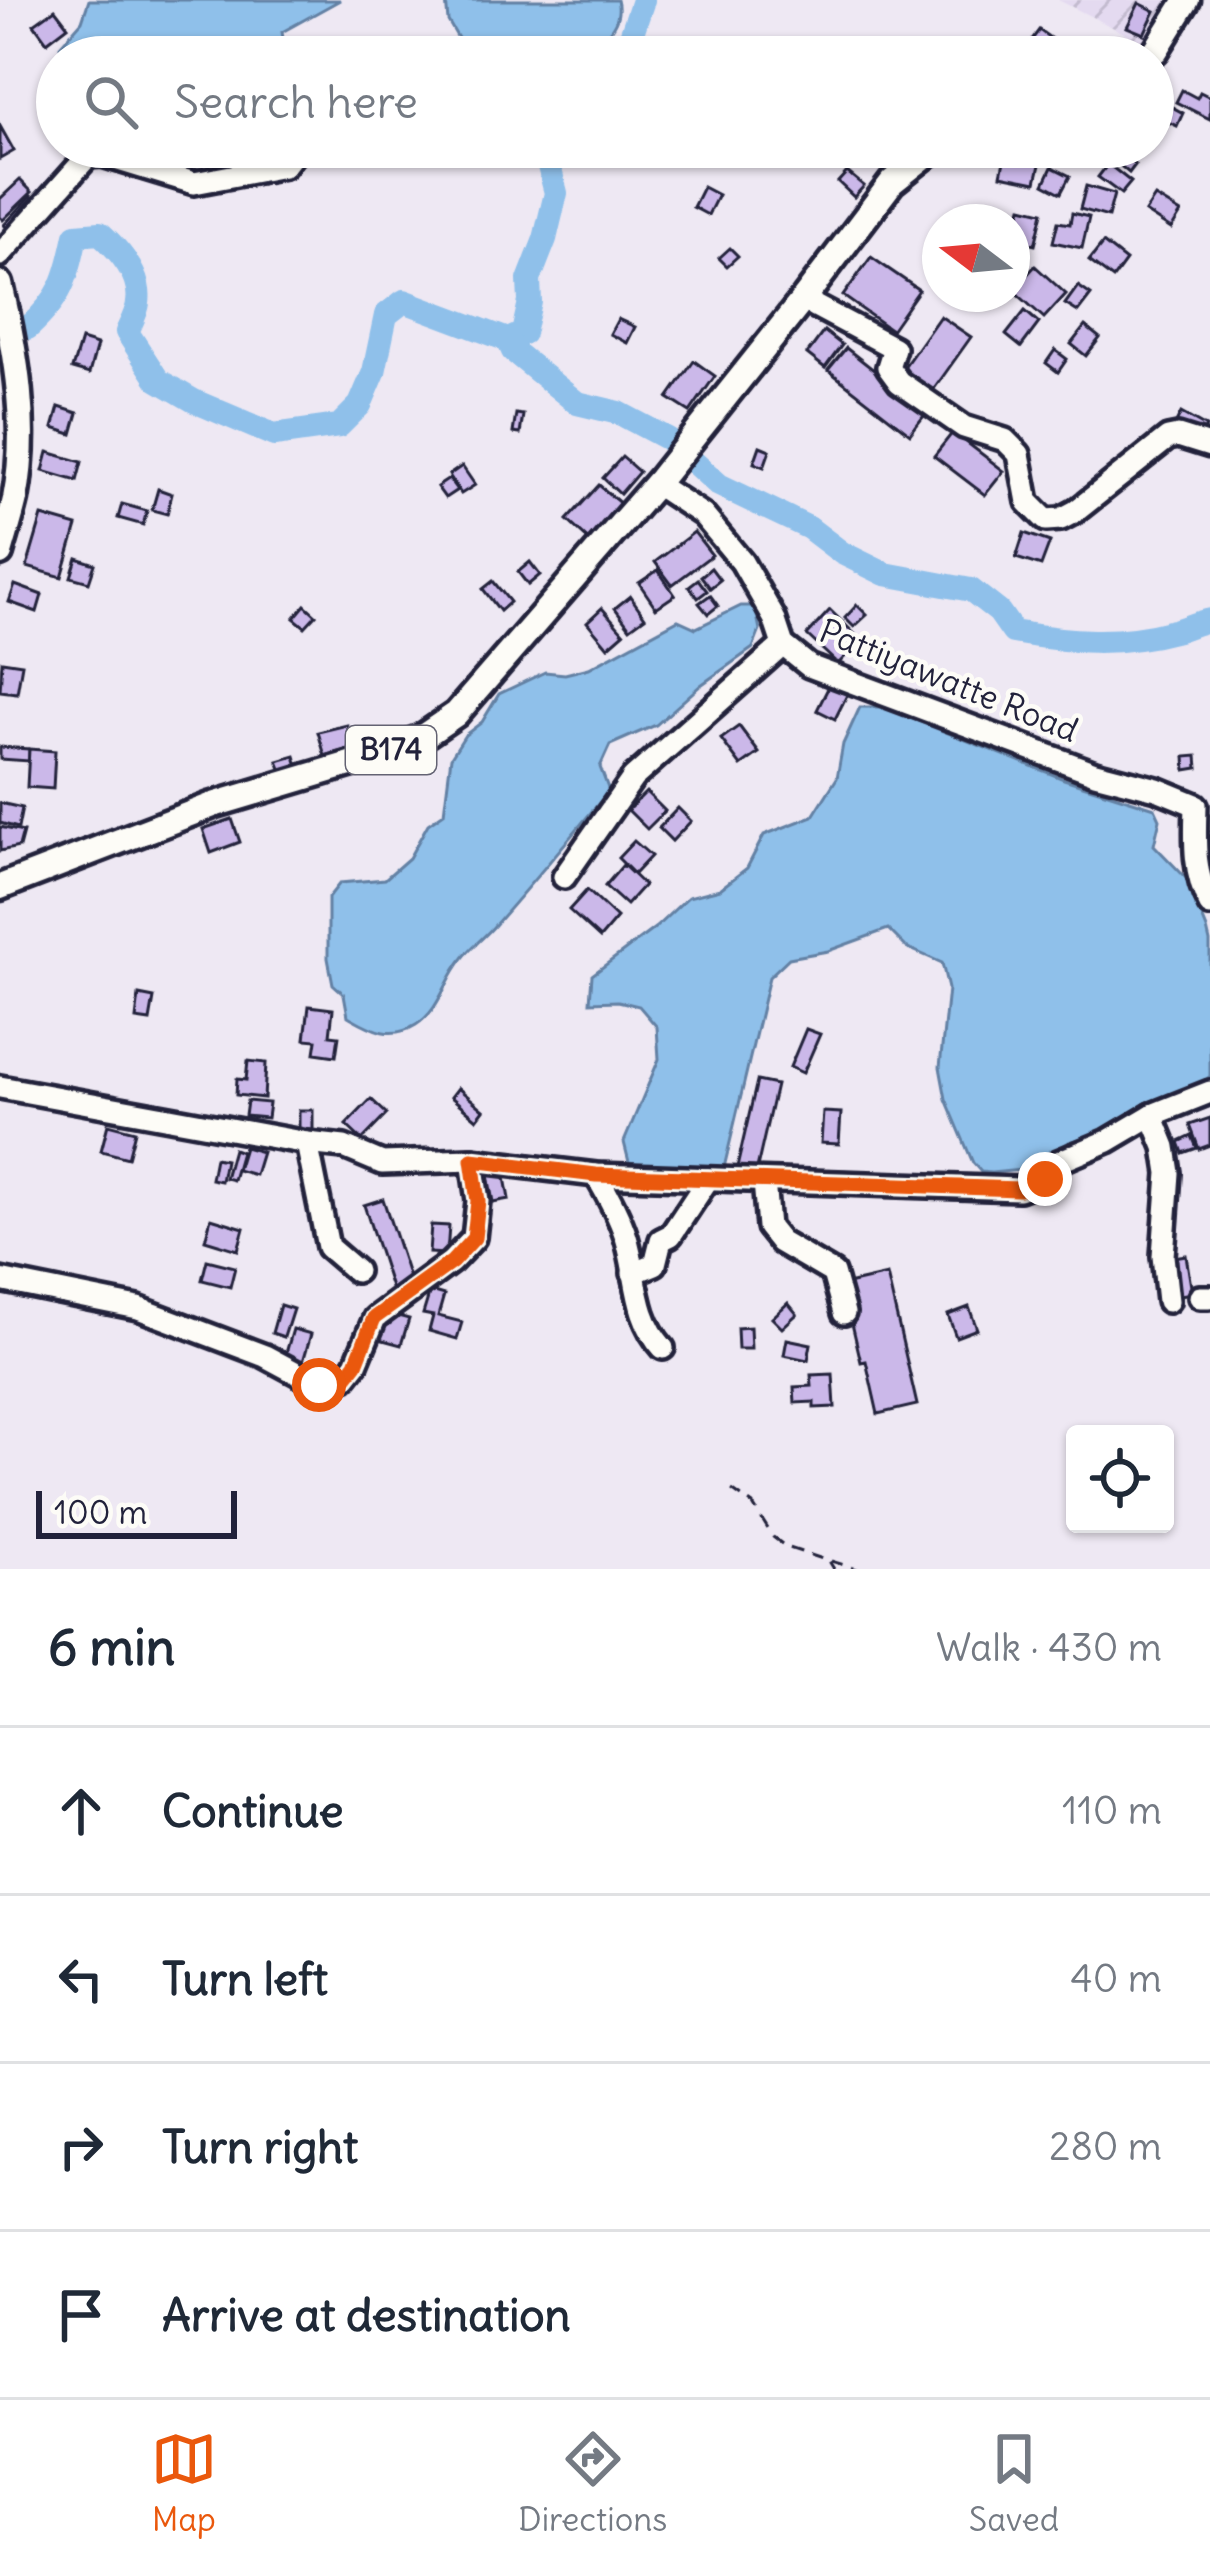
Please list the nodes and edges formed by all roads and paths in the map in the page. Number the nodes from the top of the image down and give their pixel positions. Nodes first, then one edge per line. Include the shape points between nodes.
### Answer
1 (1187, 0) edge
2 (1165, 36) edge
3 (77, 168) edge
4 (146, 168) edge
5 (273, 168) edge
6 (910, 168) edge
7 (0, 255) edge
8 (1, 289) edge
9 (805, 297) junction
10 (1210, 446) edge
11 (658, 482) junction
12 (0, 553) edge
13 (782, 646) junction
14 (1203, 802) edge
15 (564, 877) dead end
16 (0, 887) edge
17 (1210, 904) edge
18 (0, 1087) edge
19 (1210, 1092) edge
20 (1151, 1115) junction
21 (308, 1143) junction
22 (472, 1160) junction
23 (596, 1175) junction
24 (676, 1178) junction
25 (708, 1179) junction
26 (764, 1181) junction
27 (679, 1223) junction
28 (356, 1271) dead end
29 (633, 1273) junction
30 (0, 1280) edge
31 (1168, 1301) dead end
32 (844, 1313) dead end
33 (662, 1348) dead end
34 (732, 1490) dead end
35 (830, 1561) junction
36 (834, 1569) edge
37 (857, 1569) edge

1 - 2 main road
3 - 7 street
4 - 5 street via 194,183
6 - 9 main road, B174
8 - 12 main road via 21,432
9 - 10 street via 894,348 888,367 899,382 964,427 1005,440 1019,454 1028,502 1046,520 1076,511 1168,438
9 - 11 main road, B174
11 - 13 street, Pattiyawatte Road via 703,515 742,562
11 - 16 main road, B174 via 456,714 421,738 213,805
13 - 14 street, Pattiyawatte Road via 834,677 1095,773
13 - 15 street via 634,778
14 - 17 street, Pattiyawatte Road via 1195,850
18 - 21 street
19 - 20 street
20 - 26 street via 1019,1189
20 - 31 street via 1168,1173
21 - 22 street via 382,1162
21 - 28 street via 328,1247
22 - 23 street
22 - 30 street via 474,1238 374,1318 345,1378 319,1385 138,1308
23 - 24 street
23 - 29 street
24 - 25 street
24 - 27 street
25 - 26 street
25 - 27 street
26 - 32 street via 768,1227 832,1273
27 - 29 street via 662,1240 655,1264
29 - 33 street via 640,1311
34 - 35 path via 753,1505 772,1538
35 - 36 path
35 - 37 path

